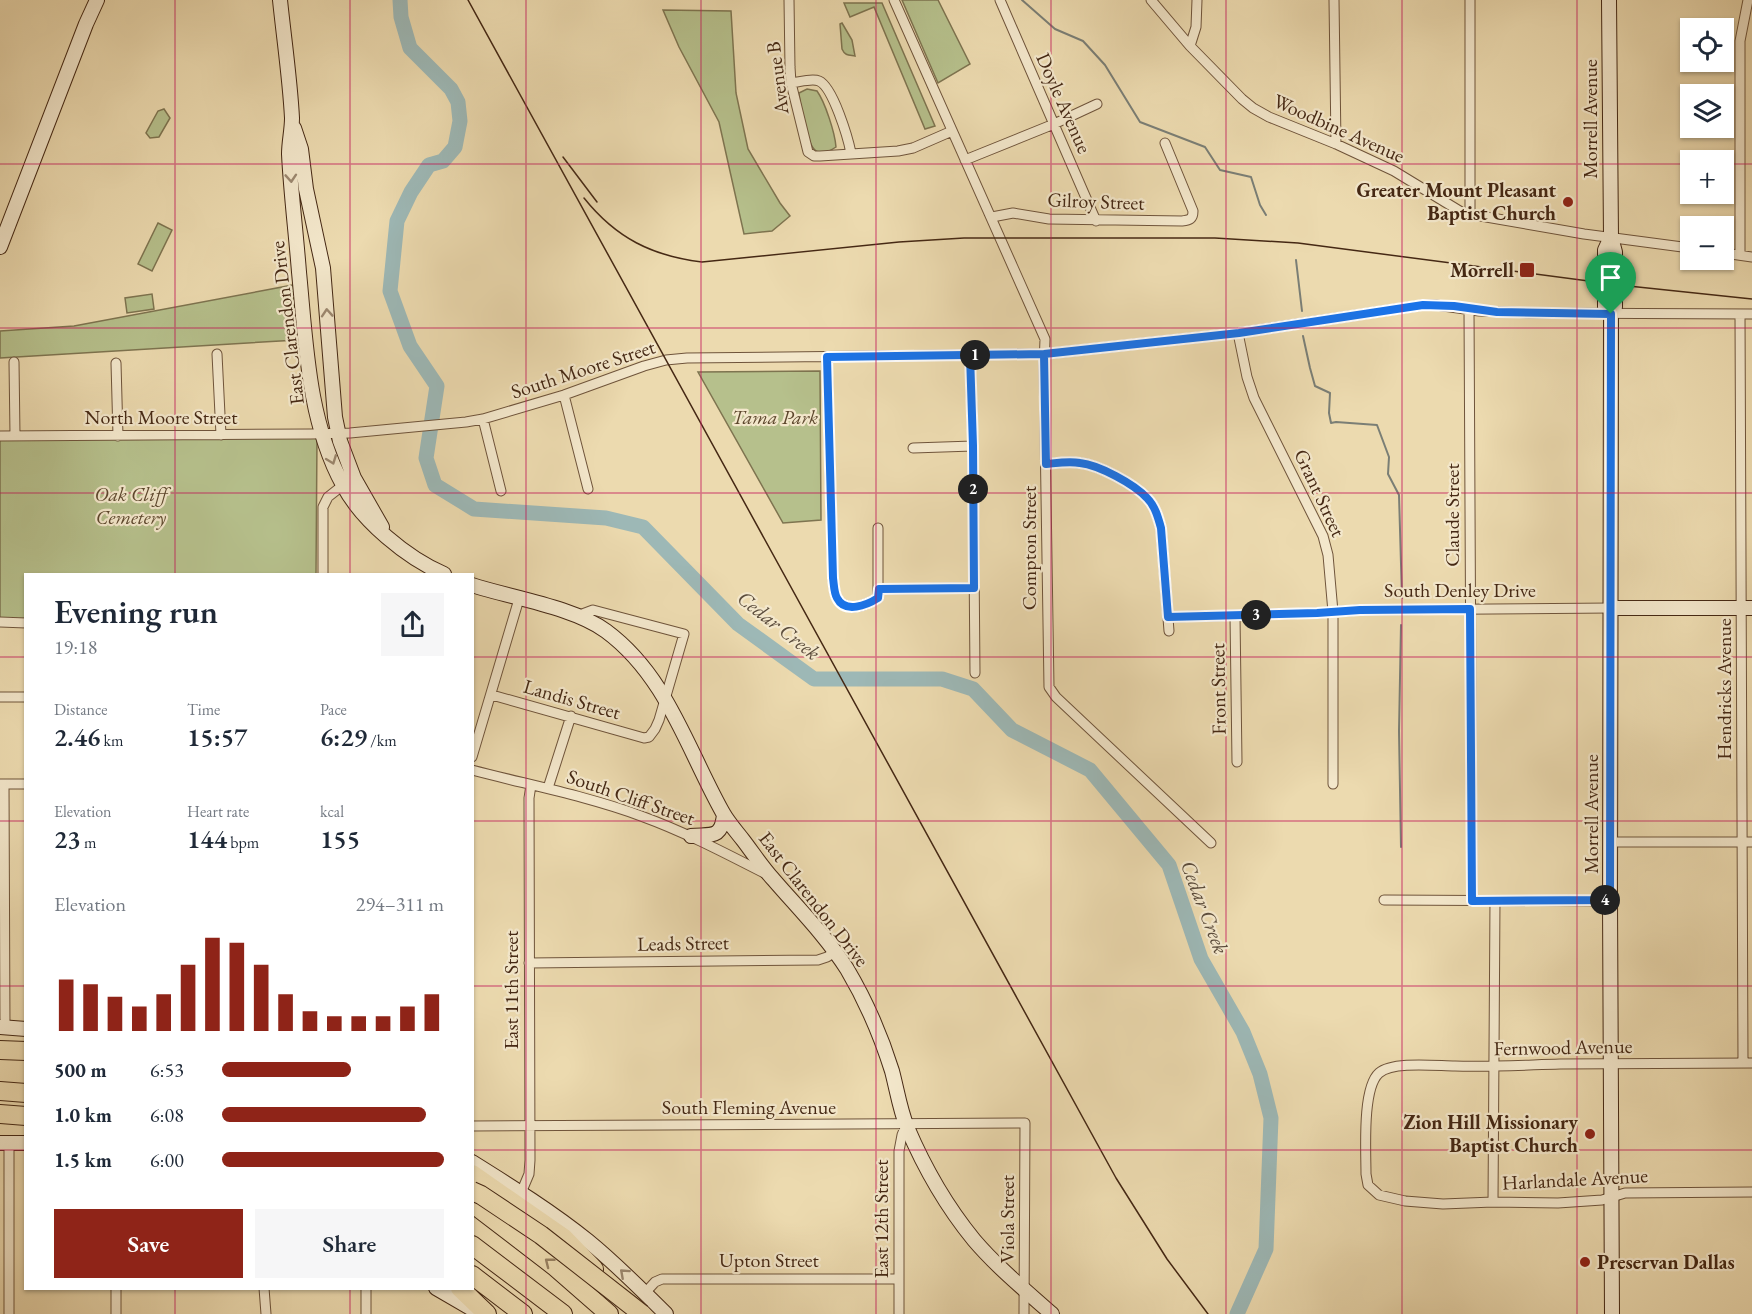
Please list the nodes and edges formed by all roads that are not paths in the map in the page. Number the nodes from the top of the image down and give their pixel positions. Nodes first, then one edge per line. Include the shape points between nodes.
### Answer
1 (97, 0) edge
2 (280, 0) edge
3 (789, 0) edge
4 (894, 0) edge
5 (1000, 0) edge
6 (1151, 0) edge
7 (1197, 0) edge
8 (1334, 0) edge
9 (1470, 0) edge
10 (1609, 0) edge
11 (1748, 0) edge
12 (1190, 46) junction
13 (792, 83) junction
14 (1097, 104) dead end
15 (292, 120) junction
16 (1054, 124) junction
17 (952, 131) junction
18 (1165, 143) dead end
19 (1336, 144) junction
20 (851, 153) junction
21 (965, 160) junction
22 (1470, 215) junction
23 (992, 218) junction
24 (1096, 220) junction
25 (1611, 237) junction
26 (1680, 247) edge
27 (0, 248) edge
28 (1734, 254) edge
29 (1740, 255) junction
30 (1752, 256) edge
31 (1469, 309) junction
32 (1611, 314) junction
33 (1740, 314) junction
34 (1752, 315) edge
35 (1239, 333) junction
36 (329, 340) junction
37 (306, 341) junction
38 (217, 354) dead end
39 (1044, 354) junction
40 (970, 355) junction
41 (827, 357) junction
42 (14, 362) dead end
43 (116, 363) dead end
44 (564, 395) junction
45 (483, 419) junction
46 (338, 433) junction
47 (322, 434) junction
48 (15, 435) junction
49 (221, 435) junction
50 (0, 436) edge
51 (118, 436) junction
52 (973, 446) junction
53 (913, 448) dead end
54 (1046, 464) junction
55 (349, 482) junction
56 (588, 489) dead end
57 (501, 491) dead end
58 (878, 528) dead end
59 (323, 573) edge
60 (442, 573) edge
61 (474, 586) edge
62 (974, 588) junction
63 (879, 593) junction
64 (519, 599) junction
65 (1611, 608) junction
66 (1747, 608) edge
67 (1470, 609) junction
68 (1333, 612) junction
69 (577, 616) junction
70 (1235, 616) junction
71 (1168, 617) junction
72 (0, 622) edge
73 (24, 623) edge
74 (1169, 631) dead end
75 (975, 673) dead end
76 (492, 695) junction
77 (0, 697) edge
78 (24, 697) edge
79 (665, 697) junction
80 (571, 716) junction
81 (474, 751) edge
82 (1237, 762) dead end
83 (474, 771) edge
84 (2, 784) edge
85 (24, 784) edge
86 (1333, 784) dead end
87 (531, 785) junction
88 (548, 788) junction
89 (724, 815) junction
90 (691, 836) junction
91 (1610, 842) junction
92 (1747, 842) edge
93 (1211, 843) dead end
94 (771, 877) junction
95 (1384, 900) dead end
96 (1610, 900) junction
97 (1472, 901) junction
98 (1495, 901) junction
99 (835, 952) junction
100 (529, 963) junction
101 (3, 1028) edge
102 (24, 1029) edge
103 (0, 1050) edge
104 (24, 1051) edge
105 (0, 1058) edge
106 (24, 1059) edge
107 (1748, 1063) edge
108 (1611, 1064) junction
109 (1493, 1067) junction
110 (0, 1091) edge
111 (24, 1093) edge
112 (0, 1114) edge
113 (24, 1116) edge
114 (1025, 1124) joint
115 (530, 1125) junction
116 (906, 1125) junction
117 (474, 1126) edge
118 (4, 1143) edge
119 (24, 1143) edge
120 (474, 1163) edge
121 (474, 1175) edge
122 (1368, 1185) joint
123 (474, 1192) edge
124 (1752, 1192) edge
125 (521, 1193) junction
126 (1612, 1198) junction
127 (1493, 1202) junction
128 (474, 1205) edge
129 (474, 1247) edge
130 (474, 1277) edge
131 (899, 1279) junction
132 (1024, 1289) junction
133 (116, 1290) edge
134 (264, 1290) edge
135 (366, 1290) edge
136 (439, 1290) edge
137 (462, 1290) edge
138 (645, 1293) junction
139 (9, 1314) edge
140 (116, 1314) edge
141 (266, 1314) edge
142 (366, 1314) edge
143 (480, 1314) edge
144 (487, 1314) edge
145 (523, 1314) edge
146 (563, 1314) edge
147 (609, 1314) edge
148 (637, 1314) edge
149 (642, 1314) edge
150 (666, 1314) edge
151 (899, 1314) edge
152 (1024, 1314) edge
153 (1052, 1314) edge
154 (1612, 1314) edge

1 - 27 street
2 - 15 street, East Clarendon Drive
3 - 13 street, Avenue B
4 - 17 street, Compton Street
5 - 16 street, Doyle Avenue
6 - 12 street, Woodbine Avenue
7 - 12 street via 1196,27
8 - 19 street
9 - 22 street
10 - 25 street, Morrell Avenue
11 - 29 street via 1740,41
12 - 19 street, Woodbine Avenue via 1253,108
13 - 20 street via 817,80 829,90
13 - 20 street, Avenue B via 808,152 814,156
14 - 16 street
36 -> 15 street, East Clarendon Drive via 323,268
15 -> 37 street, East Clarendon Drive via 289,152
16 - 21 street
16 - 24 street, Doyle Avenue
17 - 20 street via 913,148
17 - 21 street, Compton Street
18 - 24 street, Gilroy Street via 1194,211 1191,219
19 - 22 street, Woodbine Avenue via 1394,171
21 - 23 street, Compton Street
22 - 25 street, Woodbine Avenue
23 - 24 street, Gilroy Street via 1013,213
23 - 39 street, Compton Street via 1045,339
25 - 26 street, Woodbine Avenue
25 - 32 street, Morrell Avenue via 1605,250 1605,307
28 - 29 street
29 - 30 street
31 - 32 street, South Moore Street
31 - 35 street, South Moore Street via 1423,305
31 - 67 street, Claude Street
32 - 33 street, South Moore Street
32 - 65 street, Morrell Avenue
33 - 34 street, South Moore Street
33 - 66 street, Hendricks Avenue
35 - 39 street, South Moore Street
35 - 68 street, Grant Street via 1254,398 1323,536
36 - 37 street
36 - 46 street, East Clarendon Drive
37 - 47 street, East Clarendon Drive
38 - 49 street
39 - 40 street, South Moore Street
39 - 54 street, Compton Street
40 - 41 street, South Moore Street
40 - 52 street
41 - 44 street, South Moore Street via 666,360
41 - 63 street via 835,594 844,606 853,607 869,604
42 - 48 street
43 - 51 street
44 - 45 street, South Moore Street
44 - 56 street
45 - 46 street, South Moore Street
45 - 57 street
46 - 47 street, South Moore Street
46 - 55 street, East Clarendon Drive
47 - 49 street, North Moore Street
47 -> 55 street, East Clarendon Drive via 333,464
48 - 50 street, North Moore Street
48 - 51 street, North Moore Street
49 - 51 street, North Moore Street
52 - 53 street
52 - 62 street
54 - 71 street via 1096,467 1147,498 1158,514 1161,528
54 - 93 street, Compton Street via 1049,687
55 - 59 street via 328,497 323,507
55 - 60 street, East Clarendon Drive via 387,537 412,557
58 - 63 street
61 - 64 street, East Clarendon Drive
62 - 63 street
62 - 75 street
64 - 69 street, East Clarendon Drive
64 - 76 street
65 - 66 street, South Denley Drive
65 - 67 street, South Denley Drive
65 - 91 street, Morrell Avenue
66 - 92 street, Hendricks Avenue
67 - 68 street, South Denley Drive
67 - 97 street, Claude Street
68 - 70 street, South Denley Drive
68 - 86 street, Grant Street
69 - 79 street, East Clarendon Drive via 626,647
69 - 79 street via 593,610 684,634
70 - 71 street, South Denley Drive
70 - 82 street, Front Street
71 - 74 street
72 - 73 street
76 - 80 street, Landis Street
76 - 81 street
77 - 78 street
79 - 80 street, Landis Street via 656,729 649,737
79 - 89 street, East Clarendon Drive
80 - 88 street
83 - 87 street, South Cliff Street
84 - 85 street
84 - 101 street
87 - 88 street, South Cliff Street
87 - 100 street, East 11th Street
88 - 90 street, South Cliff Street via 638,815
89 - 90 street via 720,831
89 - 94 street, East Clarendon Drive
90 - 94 street, South Cliff Street
91 - 92 street
91 - 96 street, Morrell Avenue
92 - 107 street, Hendricks Avenue
94 - 99 street, East Clarendon Drive
95 - 97 street
96 - 98 street
96 - 108 street, Morrell Avenue
97 - 98 street
98 - 109 street
99 - 100 street, Leads Street via 818,960
99 - 116 street, East Clarendon Drive via 877,1029
100 - 115 street, East 11th Street
101 - 102 street
103 - 104 highway
105 - 106 highway
107 - 108 street, Fernwood Avenue
108 - 109 street, Fernwood Avenue
108 - 126 street, Morrell Avenue
109 - 122 street, Fernwood Avenue via 1400,1066 1384,1069 1377,1075 1367,1106
109 - 127 street
110 - 111 highway
112 - 113 highway
114 - 116 street, South Fleming Avenue
114 - 132 street, Viola Street
115 - 116 street, South Fleming Avenue
115 - 117 street, South Fleming Avenue
115 - 125 street, East 11th Street via 531,1160
116 - 131 street, East 12th Street via 899,1151
116 - 132 street, East Clarendon Drive via 956,1216 974,1240
118 - 119 street
118 - 139 street
120 - 125 street
121 - 148 highway via 564,1238
122 - 127 street, Harlandale Avenue via 1379,1195 1405,1201
123 - 149 highway, bridge via 541,1235
124 - 126 street, Harlandale Avenue via 1625,1193
138 -> 125 street via 588,1242
126 - 127 street, Harlandale Avenue via 1558,1203
126 - 154 street, Morrell Avenue
147 -> 128 highway via 555,1266
129 - 146 highway
130 - 145 highway
131 - 138 street, Upton Street via 662,1278
131 - 151 street, East 12th Street
132 - 152 street, Viola Street
132 - 153 street, East Clarendon Drive
133 - 140 street
134 - 141 street
135 - 142 street
136 - 143 street
137 - 144 highway
138 - 150 street

